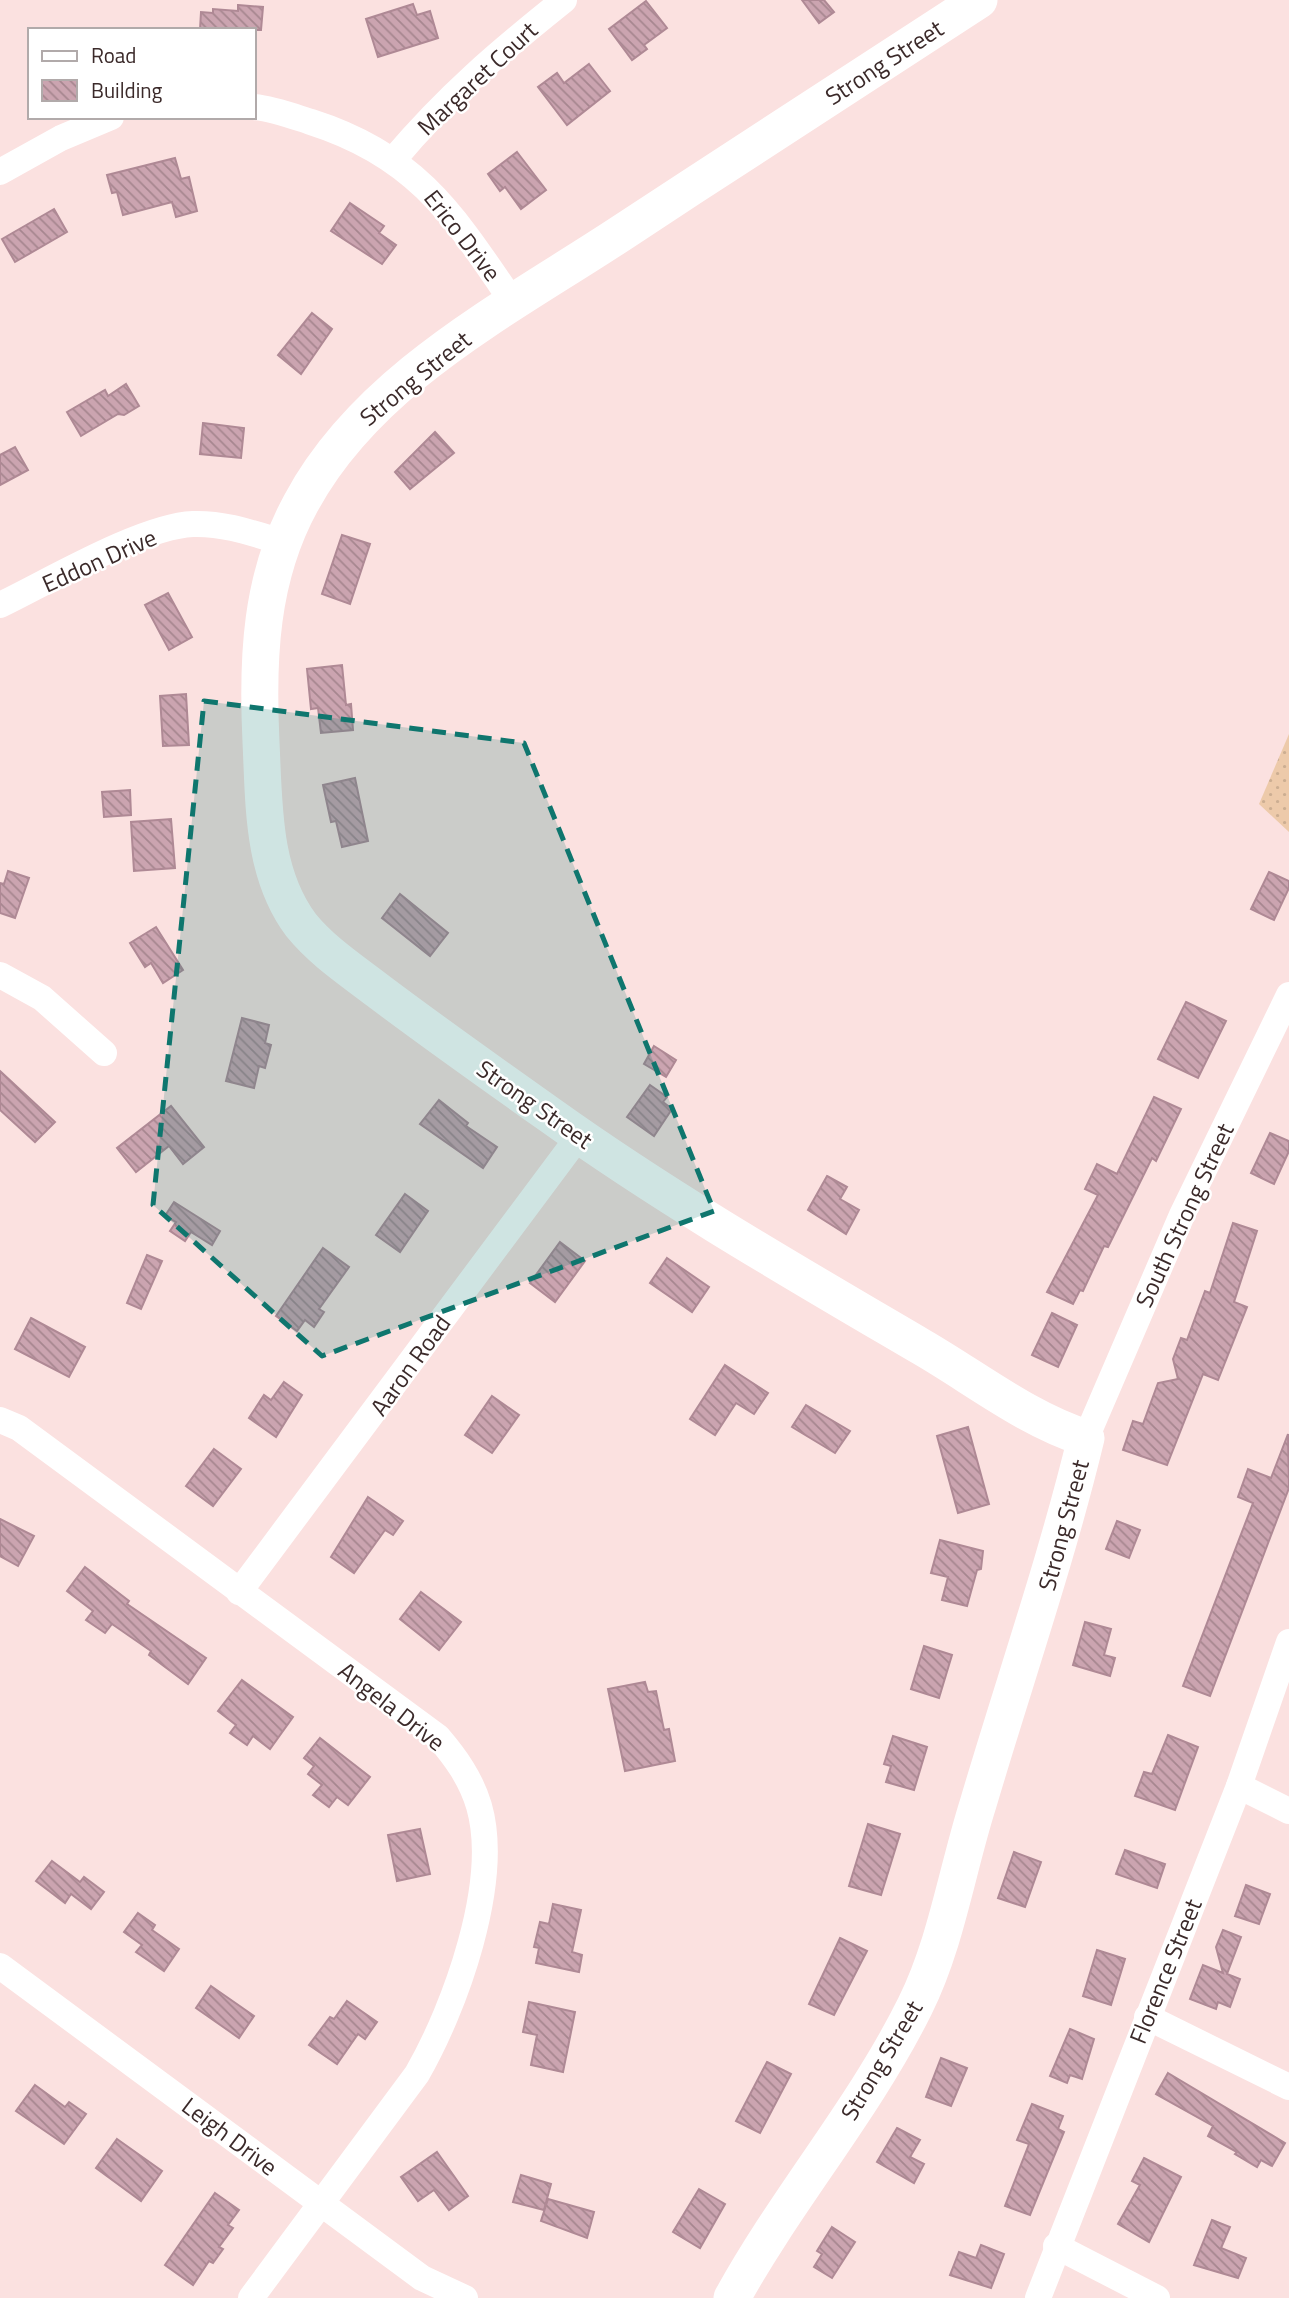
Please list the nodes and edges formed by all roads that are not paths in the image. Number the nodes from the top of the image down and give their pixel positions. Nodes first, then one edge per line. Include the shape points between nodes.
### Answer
1 (565, 0) edge
2 (979, 0) edge
3 (256, 107) edge
4 (106, 119) edge
5 (394, 159) junction
6 (0, 172) edge
7 (514, 304) junction
8 (282, 542) junction
9 (0, 605) edge
10 (0, 975) edge
11 (1289, 995) edge
12 (104, 1053) dead end
13 (579, 1136) junction
14 (0, 1420) edge
15 (1086, 1438) junction
16 (239, 1592) junction
17 (1289, 1642) edge
18 (1239, 1786) junction
19 (1289, 1811) edge
20 (0, 1966) edge
21 (1147, 2017) junction
22 (1289, 2087) edge
23 (320, 2204) junction
24 (1056, 2246) junction
25 (251, 2298) edge
26 (465, 2298) edge
27 (732, 2298) edge
28 (1038, 2298) edge
29 (1157, 2298) edge

1 - 5 street, Margaret Court via 443,102
2 - 7 street, Strong Street
3 - 5 street, Erico Drive via 339,131
4 - 6 street
5 - 7 street, Erico Drive via 451,215
7 - 8 street, Strong Street via 416,371 366,413 316,477
8 - 9 street, Eddon Drive via 217,525 190,524 115,548
8 - 13 street, Strong Street via 263,615 260,686 266,828 281,890 302,925 332,955
10 - 12 street via 42,998
11 - 15 street, South Strong Street via 1182,1215
13 - 15 street, Strong Street via 747,1246 1054,1428
13 - 16 street, Aaron Road
14 - 16 street, Angela Drive via 19,1429
15 - 27 street, Strong Street via 1062,1536 926,1982 885,2059
16 - 23 street, Angela Drive via 438,1737 469,1781 484,1837 477,1914 452,2004 437,2039 417,2074
17 - 18 street, Florence Street
18 - 19 street
18 - 21 street, Florence Street
20 - 23 street, Leigh Drive
21 - 22 street
21 - 24 street, Florence Street
23 - 25 street, Angela Drive
23 - 26 street, Leigh Drive via 422,2278
24 - 28 street, Florence Street
24 - 29 street

